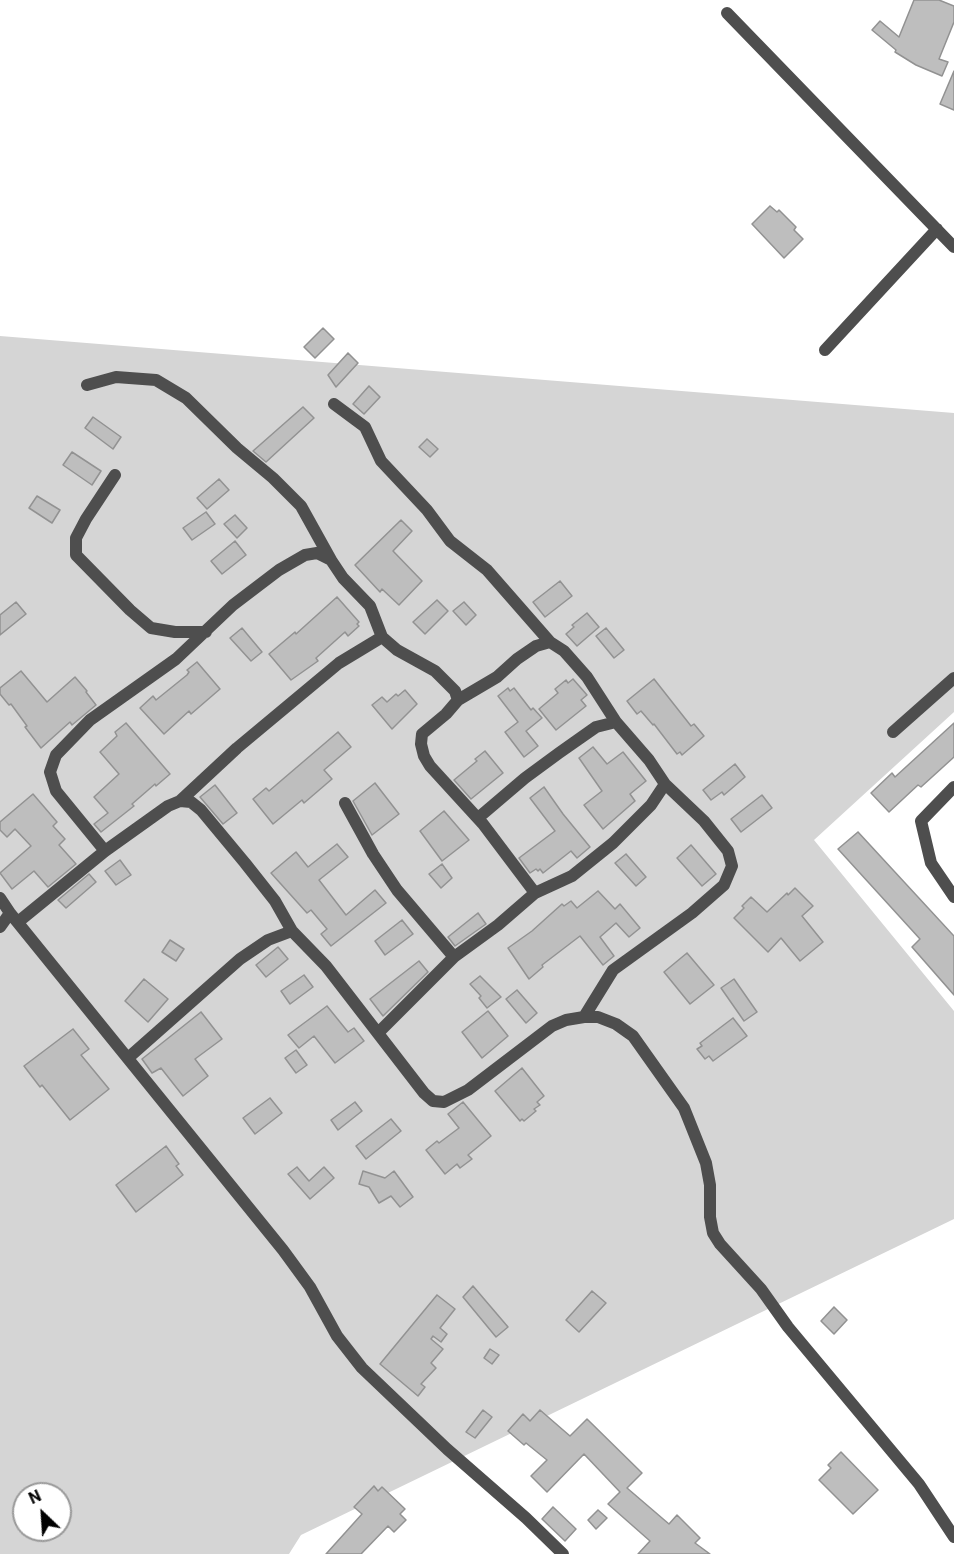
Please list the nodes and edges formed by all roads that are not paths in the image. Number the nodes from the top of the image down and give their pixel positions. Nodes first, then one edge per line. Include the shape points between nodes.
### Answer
1 (727, 13) dead end
2 (937, 229) junction
3 (954, 247) edge
4 (825, 350) dead end
5 (87, 385) dead end
6 (334, 404) dead end
7 (115, 475) dead end
8 (331, 560) junction
9 (206, 632) junction
10 (382, 637) junction
11 (550, 642) junction
12 (954, 678) edge
13 (458, 700) junction
14 (616, 722) junction
15 (893, 732) dead end
16 (665, 784) junction
17 (954, 787) edge
18 (180, 801) junction
19 (345, 803) dead end
20 (478, 818) junction
21 (105, 851) junction
22 (535, 893) junction
23 (954, 897) edge
24 (0, 898) edge
25 (14, 918) junction
26 (0, 927) edge
27 (292, 931) junction
28 (454, 957) junction
29 (584, 1017) junction
30 (378, 1033) junction
31 (128, 1058) junction
32 (954, 1537) edge
33 (563, 1554) edge

1 - 2 street
2 - 3 street
2 - 4 street
5 - 8 street via 116,377 156,380 186,398 301,506
6 - 11 street via 365,427 381,461 427,510 450,542 487,570
7 - 9 street via 76,538 76,555 151,628
8 - 9 street via 317,553 305,555 233,605
8 - 10 street via 370,606
9 - 21 street via 177,659 90,720 56,755 50,772 56,791
10 - 13 street via 397,651 435,671 455,691
10 - 18 street via 339,663
11 - 13 street via 536,646 497,677
11 - 14 street via 564,651 587,677
12 - 15 street
13 - 20 street via 422,734 421,744 430,766
14 - 16 street
14 - 20 street via 596,727
16 - 22 street via 651,805 613,843 572,876
16 - 29 street via 704,821 728,851 732,866 723,885 692,913 613,970
17 - 23 street via 921,821 931,863
18 - 21 street
18 - 27 street via 191,802 201,810 275,901
19 - 28 street via 398,890
20 - 22 street
21 - 25 street
22 - 28 street
24 - 25 street
25 - 26 street
25 - 31 street
27 - 30 street via 326,966
27 - 31 street via 268,940 240,959
28 - 30 street
29 - 30 street via 552,1026 468,1090 444,1102 433,1101 424,1093
29 - 32 street via 598,1017 633,1036 665,1078 684,1108 706,1163 713,1233 919,1484
31 - 33 street via 283,1250 362,1368

